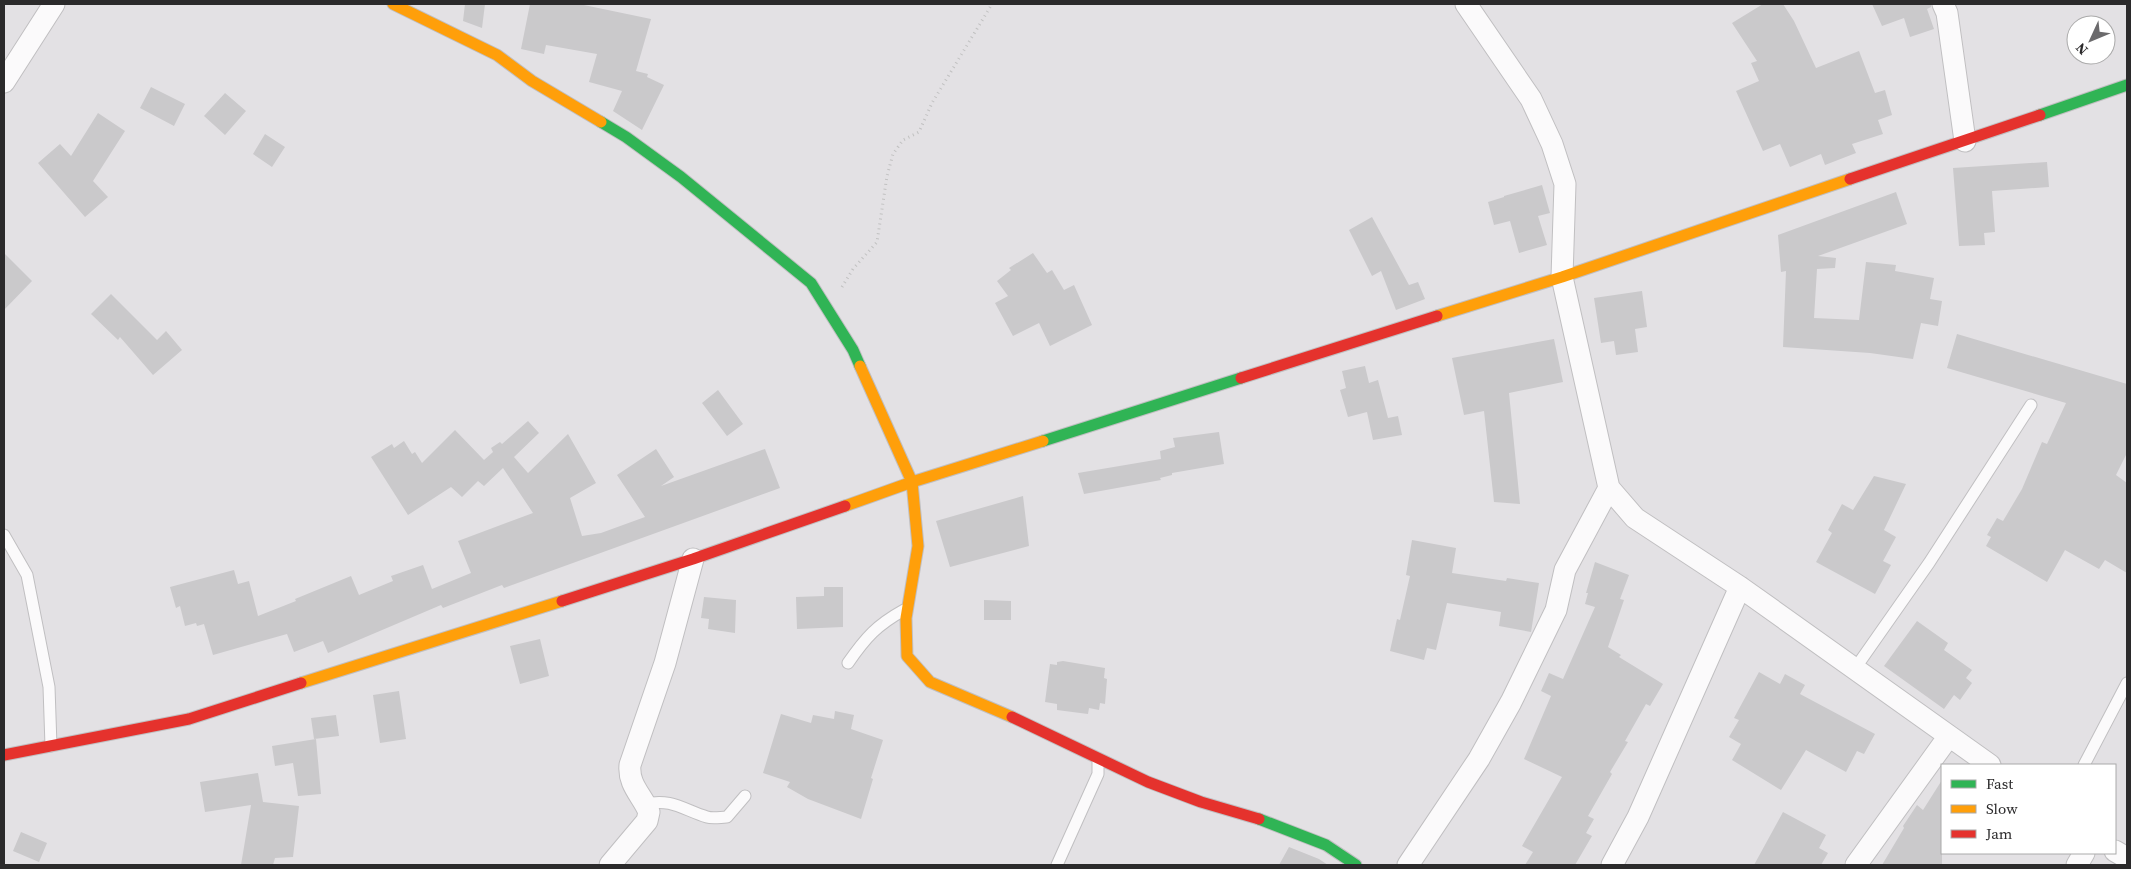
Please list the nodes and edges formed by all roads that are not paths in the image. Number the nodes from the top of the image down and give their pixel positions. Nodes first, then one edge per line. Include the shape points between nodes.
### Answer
1 (54, 4) edge
2 (393, 4) edge
3 (1466, 4) edge
4 (1943, 4) edge
5 (4, 82) edge
6 (2127, 85) edge
7 (1965, 141) junction
8 (1562, 277) junction
9 (2031, 404) dead end
10 (912, 482) junction
11 (1609, 488) junction
12 (4, 534) edge
13 (693, 559) junction
14 (1740, 587) junction
15 (908, 608) junction
16 (848, 663) dead end
17 (1854, 670) junction
18 (2127, 683) edge
19 (1949, 736) junction
20 (51, 746) junction
21 (4, 755) edge
22 (1098, 758) junction
23 (1989, 764) edge
24 (2085, 764) edge
25 (745, 796) dead end
26 (646, 804) junction
27 (2116, 852) edge
28 (2083, 854) edge
29 (2127, 858) edge
30 (610, 865) edge
31 (1057, 865) edge
32 (1356, 865) edge
33 (1408, 865) edge
34 (1612, 865) edge
35 (1856, 865) edge
36 (2077, 865) edge

1 - 5 street
2 - 10 street via 497,55 626,137 681,177 811,283 853,350
3 - 8 street via 1531,99 1552,144 1565,184
4 - 7 street via 1947,13
6 - 7 street
7 - 8 street
8 - 10 street
8 - 11 street
9 - 17 lane
10 - 13 street
10 - 15 street via 918,546
11 - 14 street via 1635,518
11 - 33 street via 1565,570 1556,610 1510,702 1479,758
12 - 20 lane via 27,575 49,687
13 - 20 street via 189,719
13 - 26 street via 665,663 630,765 629,773 635,790
14 - 17 street
14 - 34 street via 1638,817
15 - 16 lane via 882,622 862,642
15 - 22 street via 907,656 930,682
17 - 19 street
18 - 24 lane
19 - 23 street
19 - 35 street
20 - 21 street
22 - 31 lane via 1098,774
22 - 32 street via 1148,782 1326,845
25 - 26 lane via 727,817 709,818 660,801
26 - 30 street via 650,812 647,821
27 - 29 street
28 - 36 street

